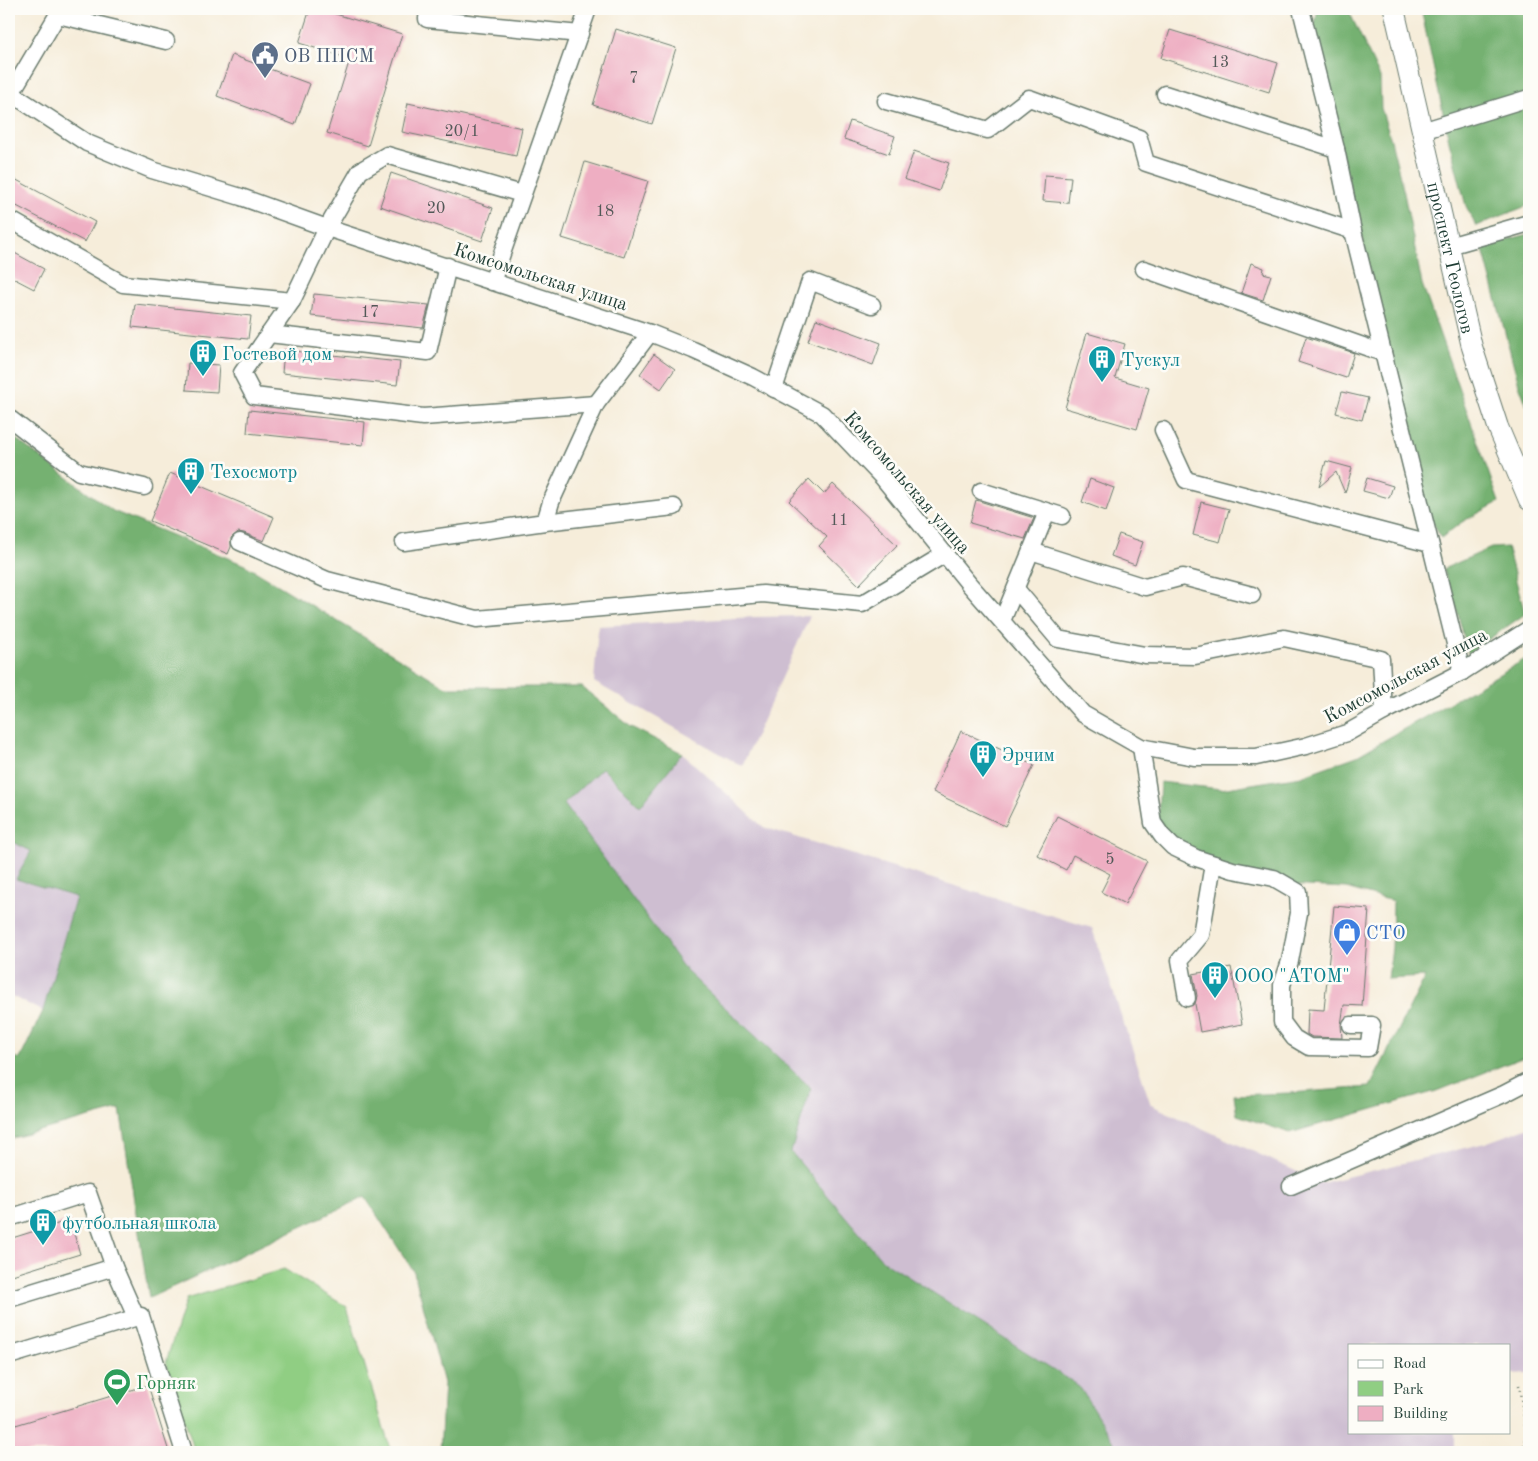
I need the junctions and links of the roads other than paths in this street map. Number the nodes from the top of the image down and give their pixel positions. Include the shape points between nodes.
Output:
1 (428, 9) edge
2 (588, 9) edge
3 (1301, 9) edge
4 (1394, 9) edge
5 (59, 12) edge
6 (580, 34) junction
7 (166, 41) dead end
8 (10, 94) edge
9 (1165, 94) dead end
10 (1529, 98) edge
11 (886, 101) dead end
12 (1422, 131) junction
13 (1336, 150) junction
14 (522, 194) junction
15 (9, 219) edge
16 (1529, 223) edge
17 (327, 228) junction
18 (1353, 231) junction
19 (1449, 246) junction
20 (448, 266) junction
21 (1144, 269) dead end
22 (492, 282) junction
23 (292, 301) junction
24 (872, 305) dead end
25 (650, 333) junction
26 (269, 334) junction
27 (1383, 353) junction
28 (774, 389) junction
29 (596, 404) junction
30 (9, 418) edge
31 (1163, 430) dead end
32 (144, 487) dead end
33 (981, 491) dead end
34 (1529, 500) edge
35 (674, 507) dead end
36 (545, 522) junction
37 (240, 542) dead end
38 (404, 542) dead end
39 (1430, 544) junction
40 (1031, 551) junction
41 (945, 554) junction
42 (1016, 589) junction
43 (1252, 594) dead end
44 (1002, 621) junction
45 (1529, 629) edge
46 (1462, 672) junction
47 (1384, 712) junction
48 (1141, 747) junction
49 (1213, 864) junction
50 (1187, 998) dead end
51 (1351, 1025) dead end
52 (1529, 1081) edge
53 (1291, 1186) dead end
54 (9, 1218) edge
55 (114, 1267) junction
56 (9, 1299) edge
57 (136, 1317) junction
58 (9, 1356) edge
59 (184, 1452) edge

1 - 6 street via 427,20
2 - 6 street
3 - 13 street
4 - 12 main road, проспект Геологов
5 - 7 street
5 - 8 street
6 - 14 street
8 - 17 street, Комсомольская улица via 87,142 144,167
9 - 13 street
10 - 12 street
11 - 18 street via 988,130 1029,98 1139,138 1146,162
12 - 19 main road, проспект Геологов
13 - 18 street
14 - 17 street via 387,155 360,171
14 - 22 street
15 - 23 street via 123,284
16 - 19 street
17 - 20 street, Комсомольская улица
17 - 23 street
18 - 27 street
19 - 34 main road, проспект Геологов via 1472,346 1498,427
20 - 22 street, Комсомольская улица
20 - 26 street via 428,352
21 - 27 street
22 - 25 street, Комсомольская улица
23 - 26 street
24 - 28 street via 810,281
25 - 28 street, Комсомольская улица
25 - 29 street
26 - 29 street via 242,373 254,396 423,417
27 - 39 street
28 - 41 street, Комсомольская улица via 822,414 883,478
29 - 36 street
30 - 32 street via 79,472
31 - 39 street via 1186,480
33 - 40 street via 1055,514
35 - 36 street
36 - 38 street
37 - 41 street via 327,580 477,619 763,594 862,604
39 - 46 street
40 - 42 street
40 - 43 street via 1145,587 1183,577
41 - 44 street, Комсомольская улица
42 - 44 street
42 - 47 street via 1058,639 1145,655 1196,656 1284,638 1381,659
44 - 48 street, Комсомольская улица via 1083,714
45 - 46 street, Комсомольская улица
46 - 47 street, Комсомольская улица
47 - 48 street, Комсомольская улица via 1347,733 1256,757 1194,757
48 - 49 street via 1153,823 1173,847
49 - 50 street via 1200,935 1180,960
49 - 51 street via 1274,878 1298,892 1300,913 1282,986 1282,1022 1294,1038 1309,1047 1368,1048 1372,1026
52 - 53 street
54 - 55 street via 88,1193
55 - 56 street
55 - 57 street
57 - 58 street
57 - 59 street via 141,1316

